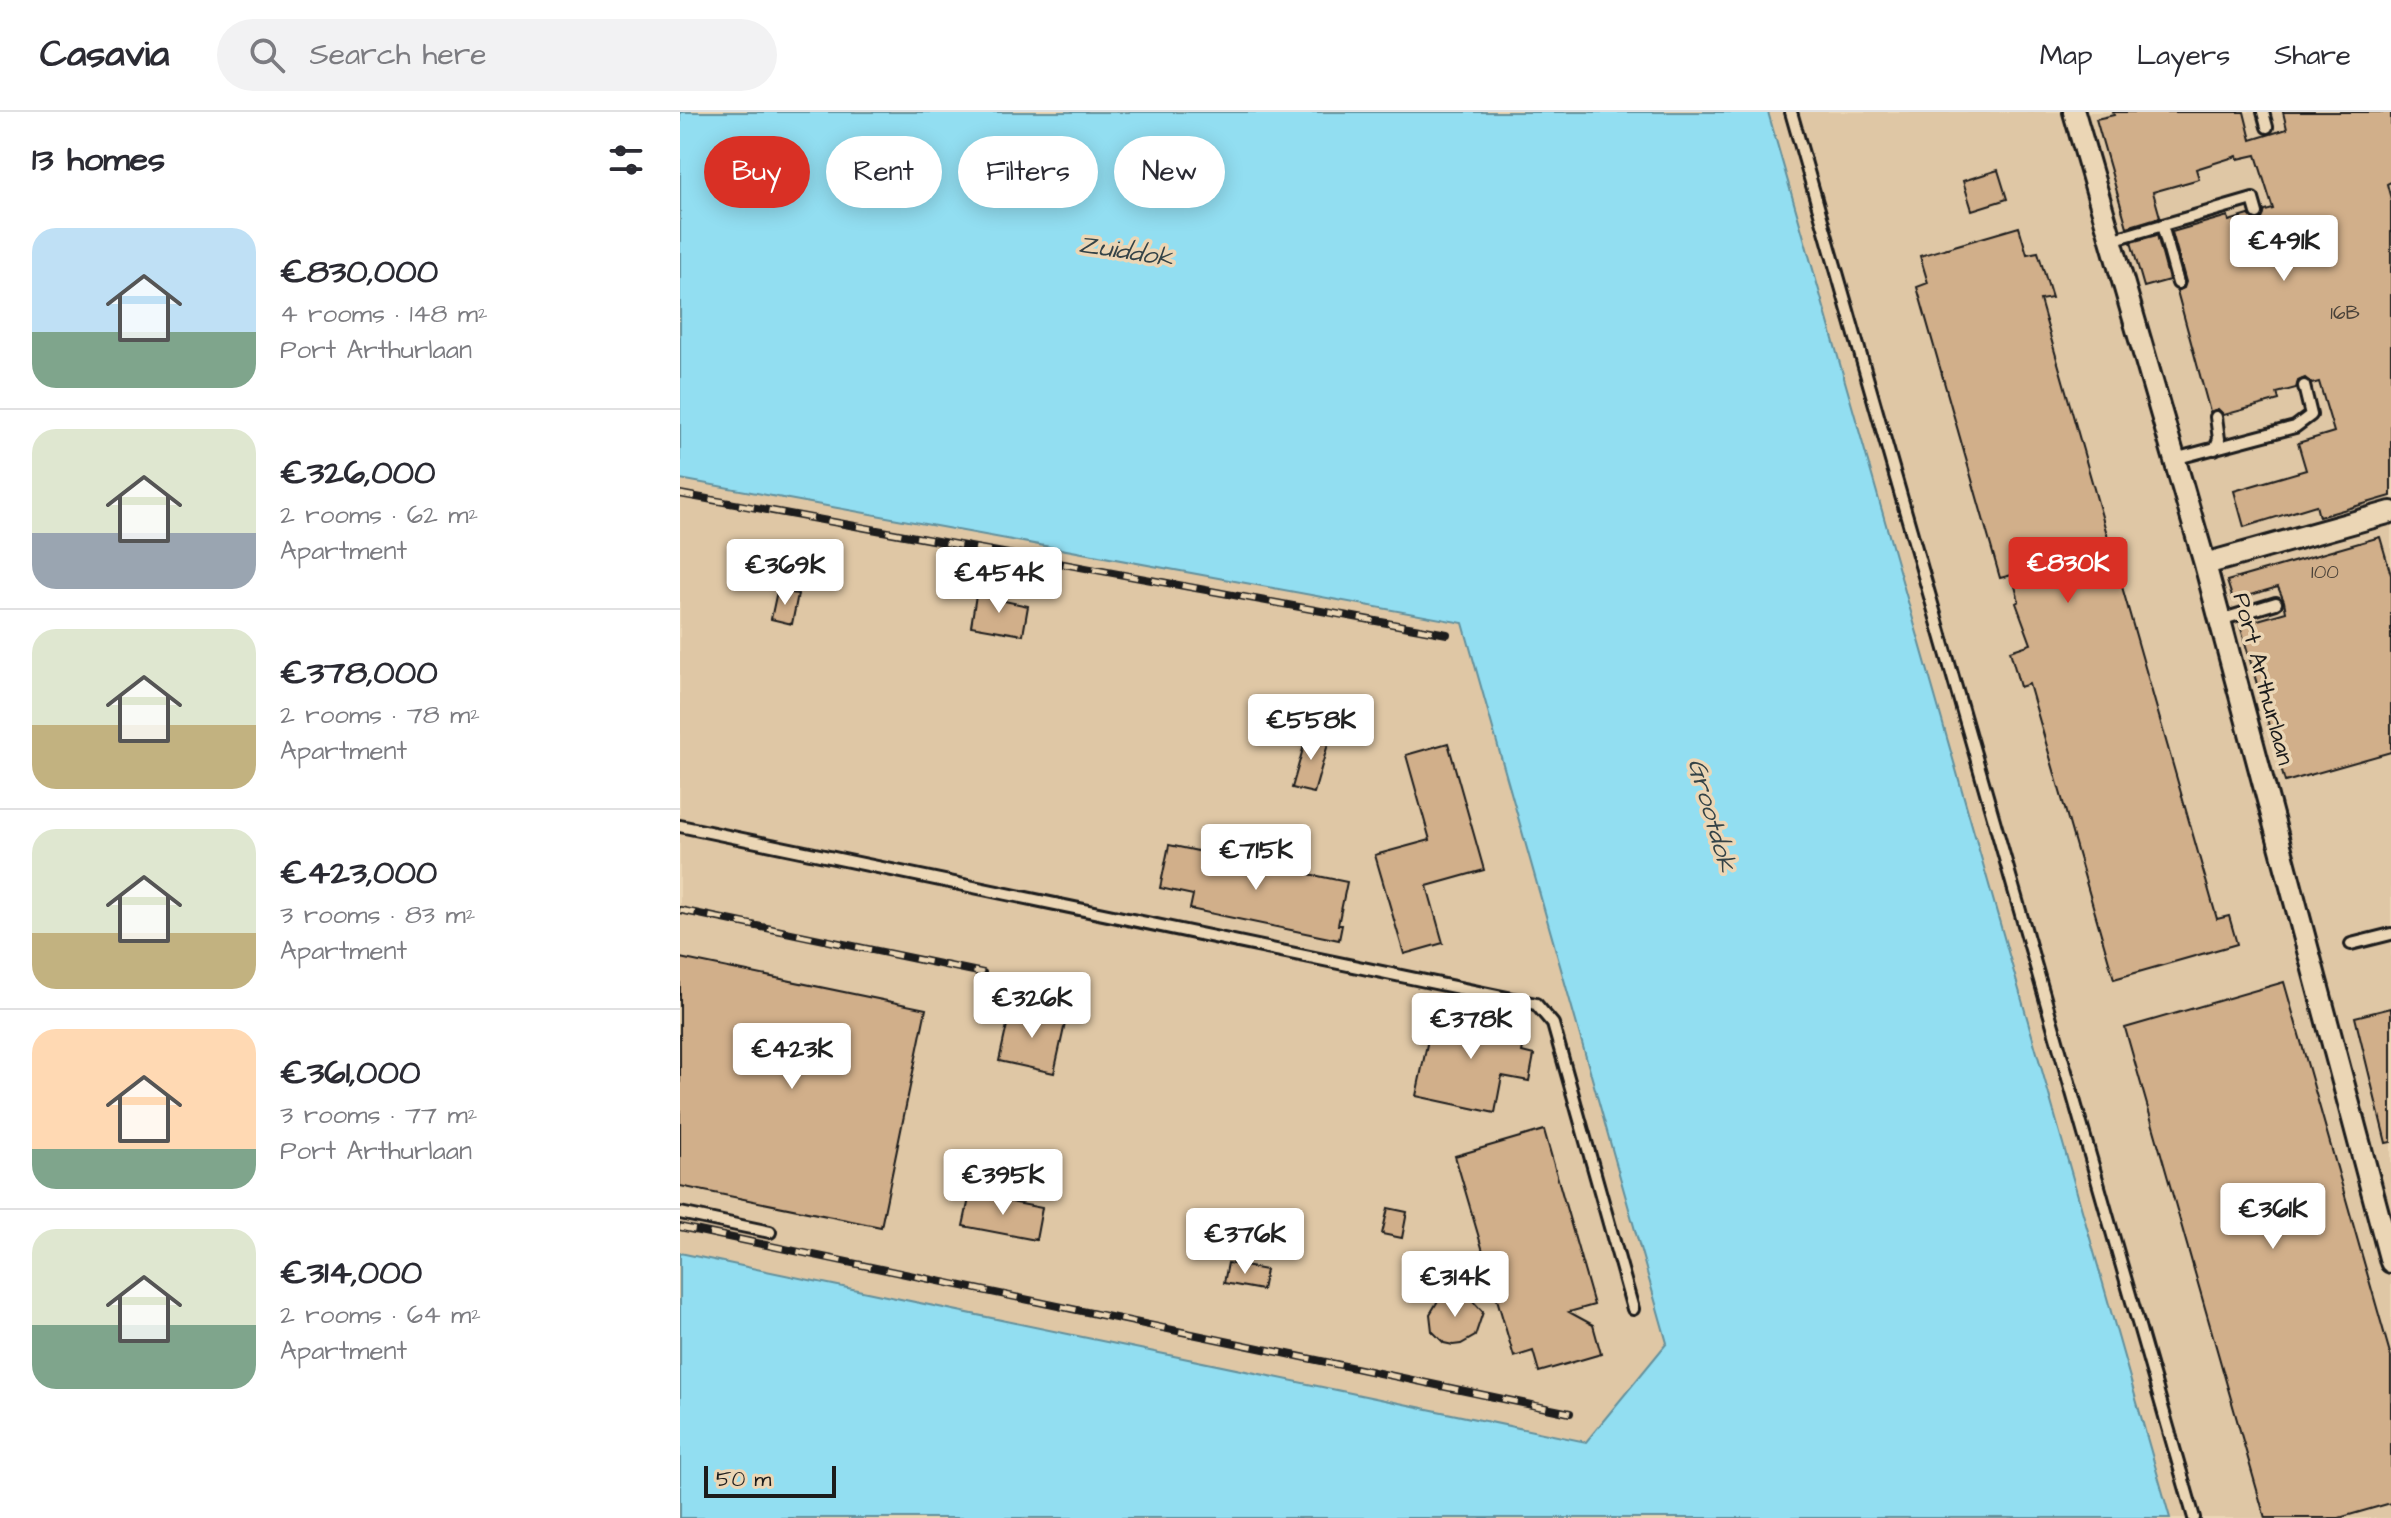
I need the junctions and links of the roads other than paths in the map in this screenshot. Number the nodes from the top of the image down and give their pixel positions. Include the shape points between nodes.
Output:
1 (1791, 112) edge
2 (2074, 112) edge
3 (2263, 112) edge
4 (2267, 127) dead end
5 (2257, 213) dead end
6 (2162, 225) junction
7 (2111, 240) junction
8 (2178, 283) dead end
9 (2304, 386) dead end
10 (2216, 417) dead end
11 (2215, 449) junction
12 (2174, 459) junction
13 (2391, 512) edge
14 (2205, 564) junction
15 (2276, 603) dead end
16 (2220, 620) junction
17 (680, 826) edge
18 (2391, 934) edge
19 (2351, 944) dead end
20 (680, 1213) edge
21 (770, 1232) dead end
22 (2391, 1262) edge
23 (1633, 1309) dead end
24 (2194, 1518) edge

1 - 24 lane
2 - 7 street, Port Arthurlaan
3 - 4 lane
5 - 6 lane via 2253,199
6 - 7 lane
6 - 8 lane
7 - 12 street, Port Arthurlaan
9 - 11 lane via 2311,415 2295,427
10 - 11 lane
11 - 12 lane
12 - 14 street, Port Arthurlaan
13 - 14 street
14 - 16 street, Port Arthurlaan
15 - 16 lane
16 - 22 street, Port Arthurlaan
17 - 23 lane via 1536,1004 1553,1024
18 - 19 lane
20 - 21 lane

